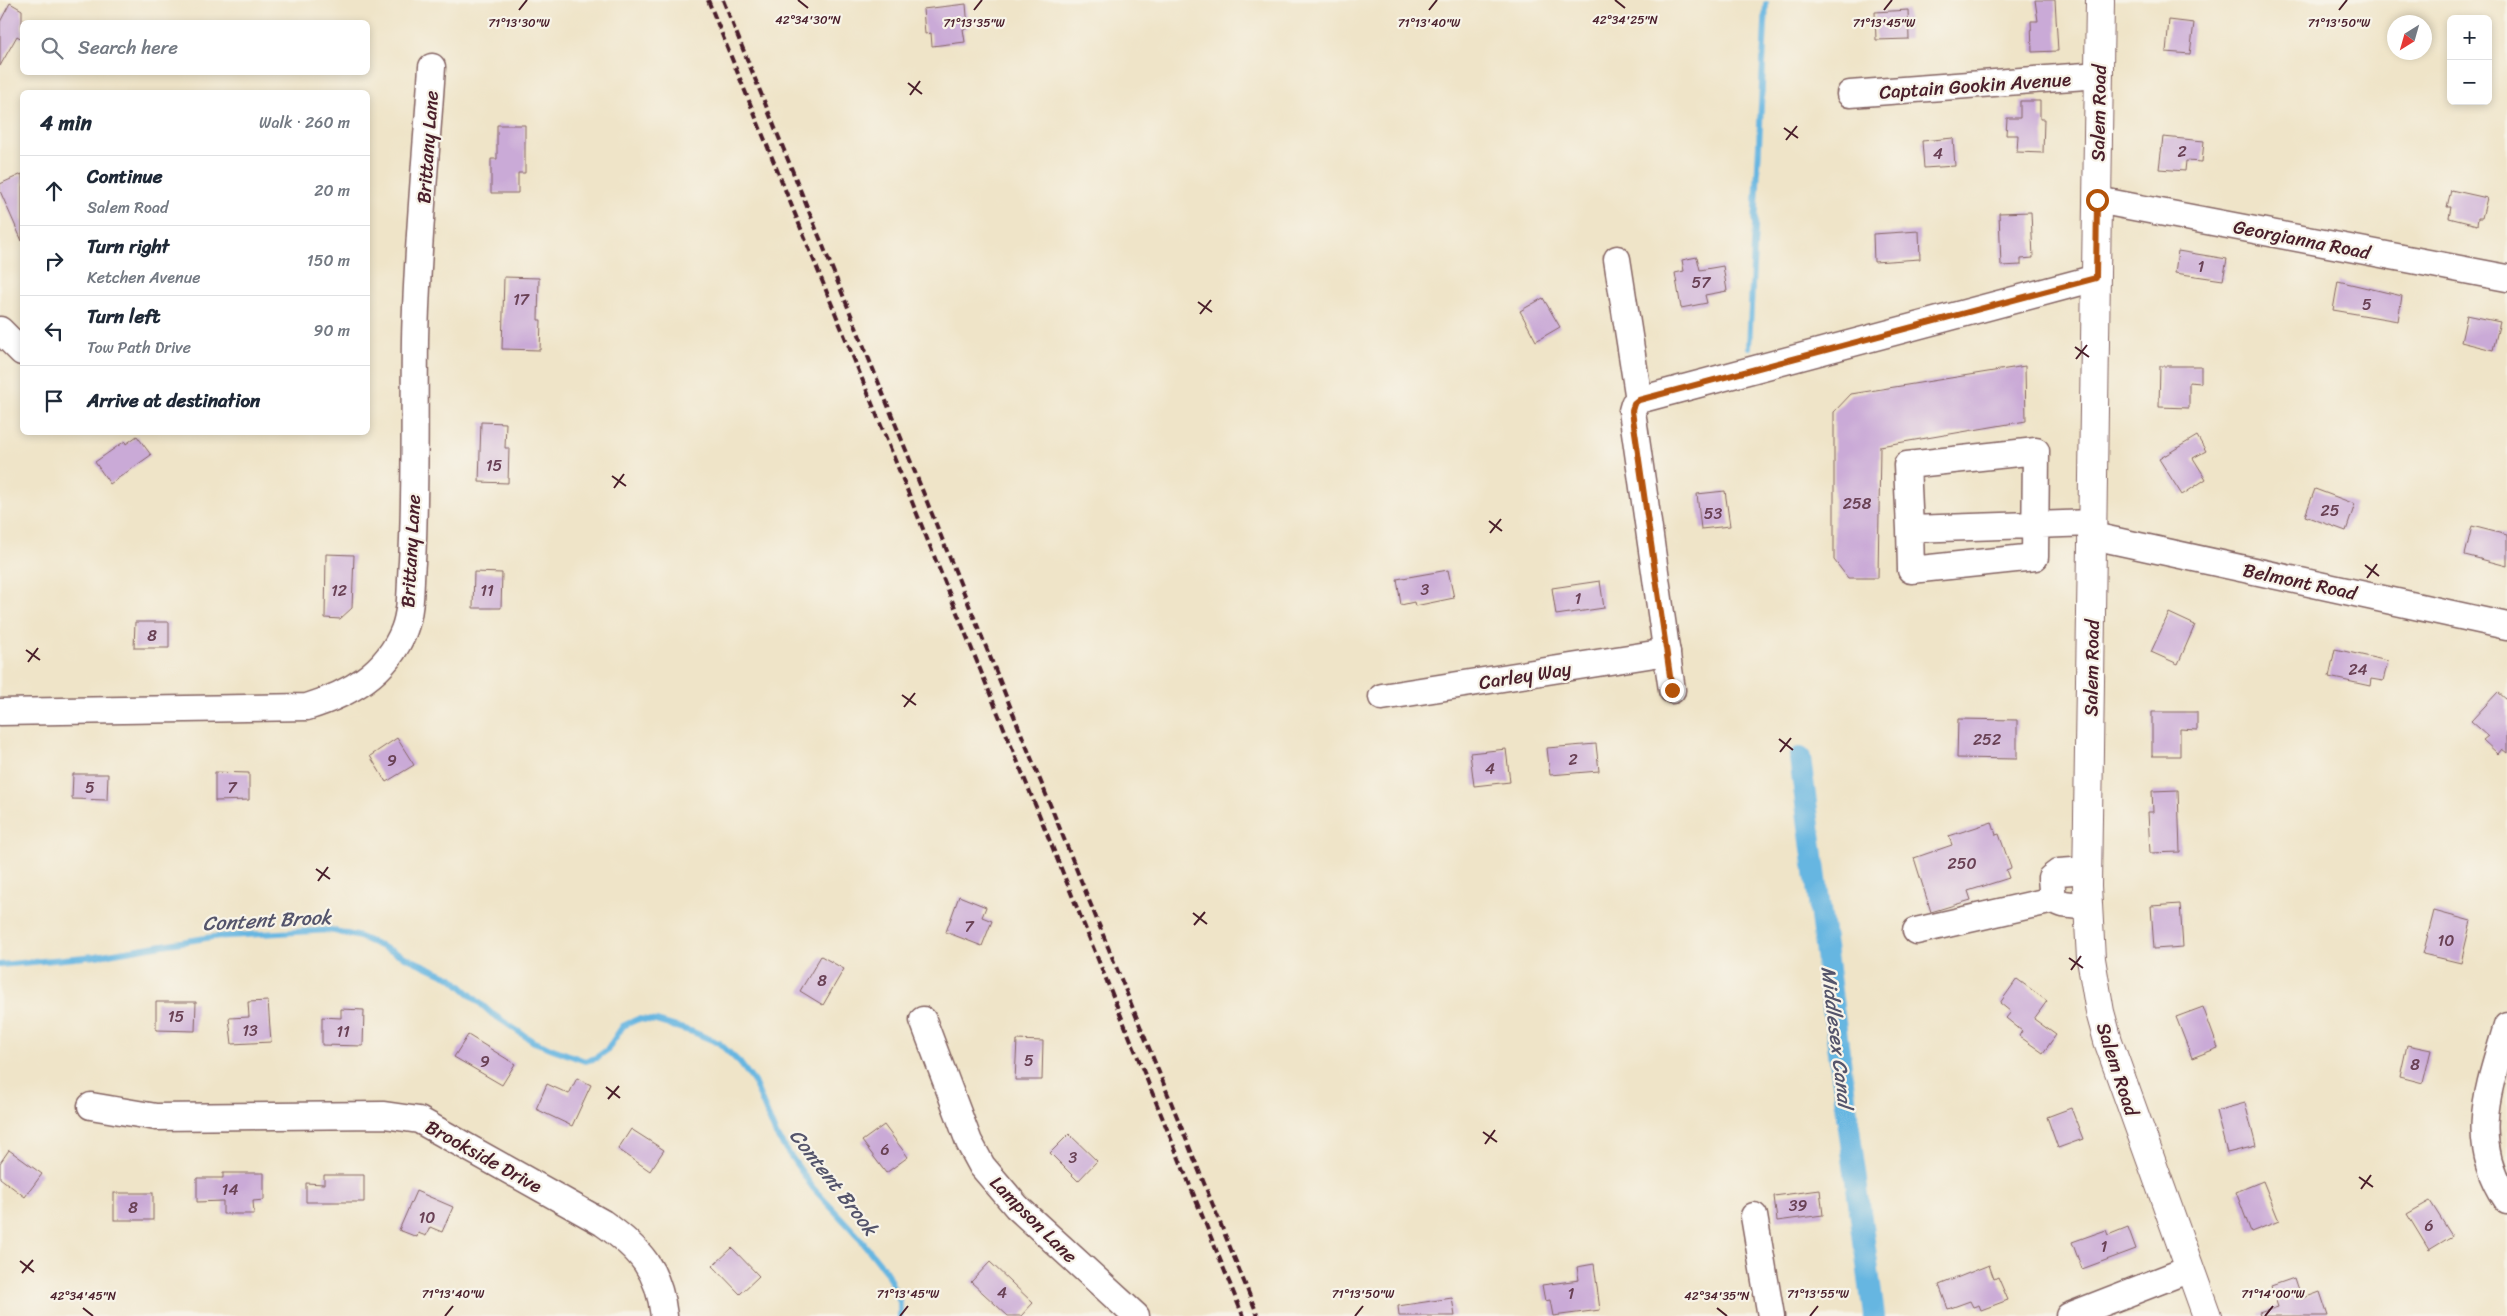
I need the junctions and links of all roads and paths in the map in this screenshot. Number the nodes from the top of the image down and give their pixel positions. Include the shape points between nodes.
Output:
1 (2100, 0) edge
2 (432, 67) dead end
3 (2099, 75) junction
4 (1850, 94) dead end
5 (2097, 200) junction
6 (1617, 259) dead end
7 (2096, 278) junction
8 (2507, 278) edge
9 (0, 330) edge
10 (20, 350) edge
11 (1639, 400) junction
12 (2035, 525) junction
13 (1910, 529) junction
14 (2093, 530) junction
15 (2507, 626) edge
16 (1667, 652) junction
17 (1672, 690) dead end
18 (1382, 697) dead end
19 (0, 712) edge
20 (2088, 870) junction
21 (2053, 900) junction
22 (2088, 907) junction
23 (1916, 931) dead end
24 (923, 1020) dead end
25 (2507, 1026) edge
26 (91, 1106) dead end
27 (2507, 1200) edge
28 (1754, 1216) dead end
29 (2190, 1269) junction
30 (664, 1316) edge
31 (1136, 1316) edge
32 (1771, 1316) edge
33 (2069, 1316) edge
34 (2207, 1316) edge

1 - 3 main road, Salem Road
2 - 19 street, Brittany Lane via 415,336 413,542 408,613 397,644 375,673 360,684 344,694 308,707
3 - 4 street, Captain Gookin Avenue
3 - 5 main road, Salem Road
5 - 7 main road, Salem Road
5 - 8 street, Georgianna Road
6 - 11 street
7 - 11 street
7 - 14 main road, Salem Road
9 - 10 street
11 - 16 street via 1632,411
12 - 13 street, Belmont Road
12 - 13 street via 2035,557 1911,570
12 - 13 street via 2036,451 1907,465
12 - 14 street, Belmont Road
14 - 15 street, Belmont Road
14 - 20 main road, Salem Road
16 - 17 street
16 - 18 street, Carley Way
20 - 21 street via 2059,872 2051,878
20 - 22 main road, Salem Road
21 - 22 street
21 - 23 street
22 - 29 main road, Salem Road via 2095,985 2108,1041
24 - 31 street, Lampson Lane via 982,1166 1018,1207
25 - 27 street via 2489,1090 2483,1131 2491,1168
26 - 30 street, Brookside Drive via 156,1116 384,1115 418,1120 620,1235 650,1265 658,1282
28 - 32 street
29 - 33 street
29 - 34 main road, Salem Road

